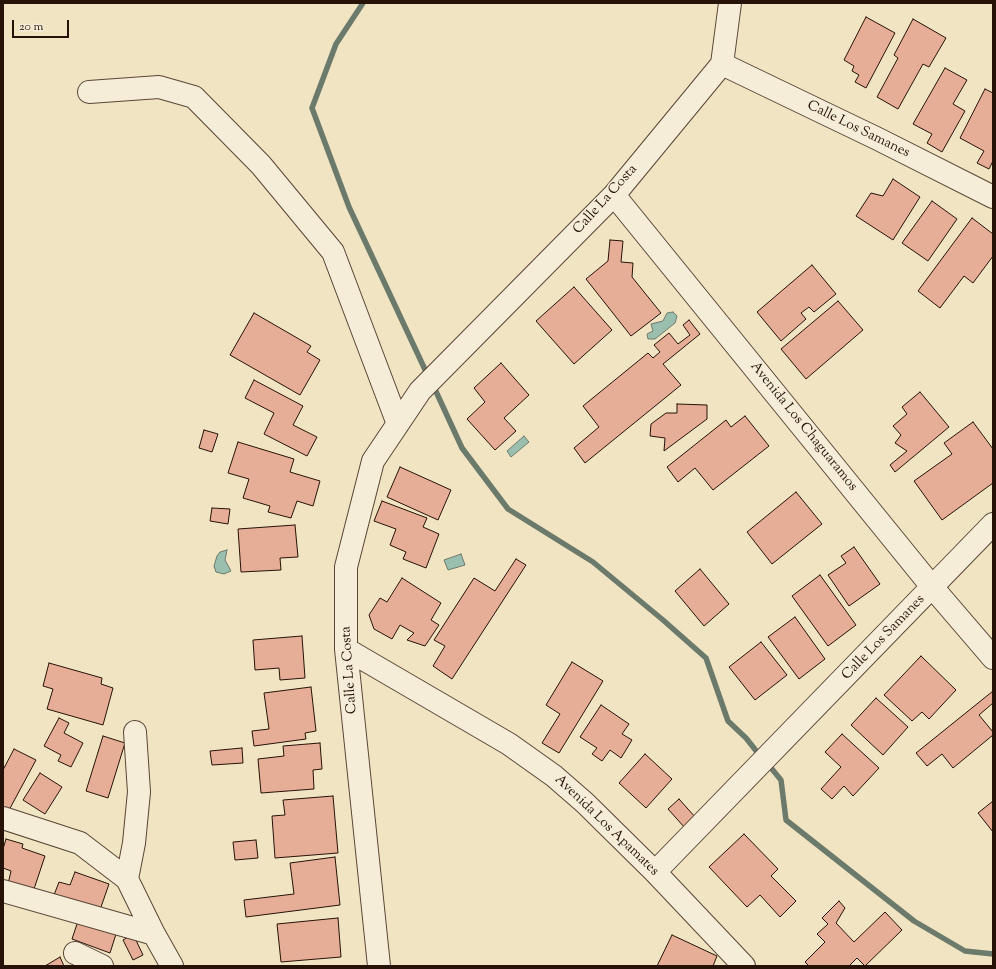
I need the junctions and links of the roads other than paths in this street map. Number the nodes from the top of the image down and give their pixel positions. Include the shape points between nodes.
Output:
1 (730, 3) edge
2 (722, 64) junction
3 (89, 92) dead end
4 (614, 195) junction
5 (993, 197) edge
6 (398, 424) junction
7 (993, 524) edge
8 (933, 588) junction
9 (346, 649) junction
10 (993, 658) edge
11 (135, 732) dead end
12 (3, 818) edge
13 (655, 872) junction
14 (127, 880) junction
15 (3, 891) edge
16 (154, 934) junction
17 (75, 953) dead end
18 (102, 966) edge
19 (172, 966) edge
20 (379, 966) edge
21 (744, 966) edge

1 - 2 street
2 - 4 street, Calle La Costa
2 - 5 street, Calle Los Samanes
3 - 6 street via 160,87 194,97 261,165 333,252
4 - 6 street, Calle La Costa via 420,391
4 - 8 street, Avenida Los Chaguaramos
6 - 9 street, Calle La Costa via 373,461 346,567
7 - 8 street, Calle Los Samanes
8 - 10 street, Avenida Los Chaguaramos
8 - 13 street, Calle Los Samanes
9 - 13 street, Avenida Los Apamates via 534,761 585,803
9 - 20 street, Calle La Costa
11 - 14 street via 138,792 134,843
12 - 14 street via 80,843
13 - 21 street, Avenida Los Apamates
14 - 16 street
15 - 16 street
16 - 19 street
17 - 18 street

